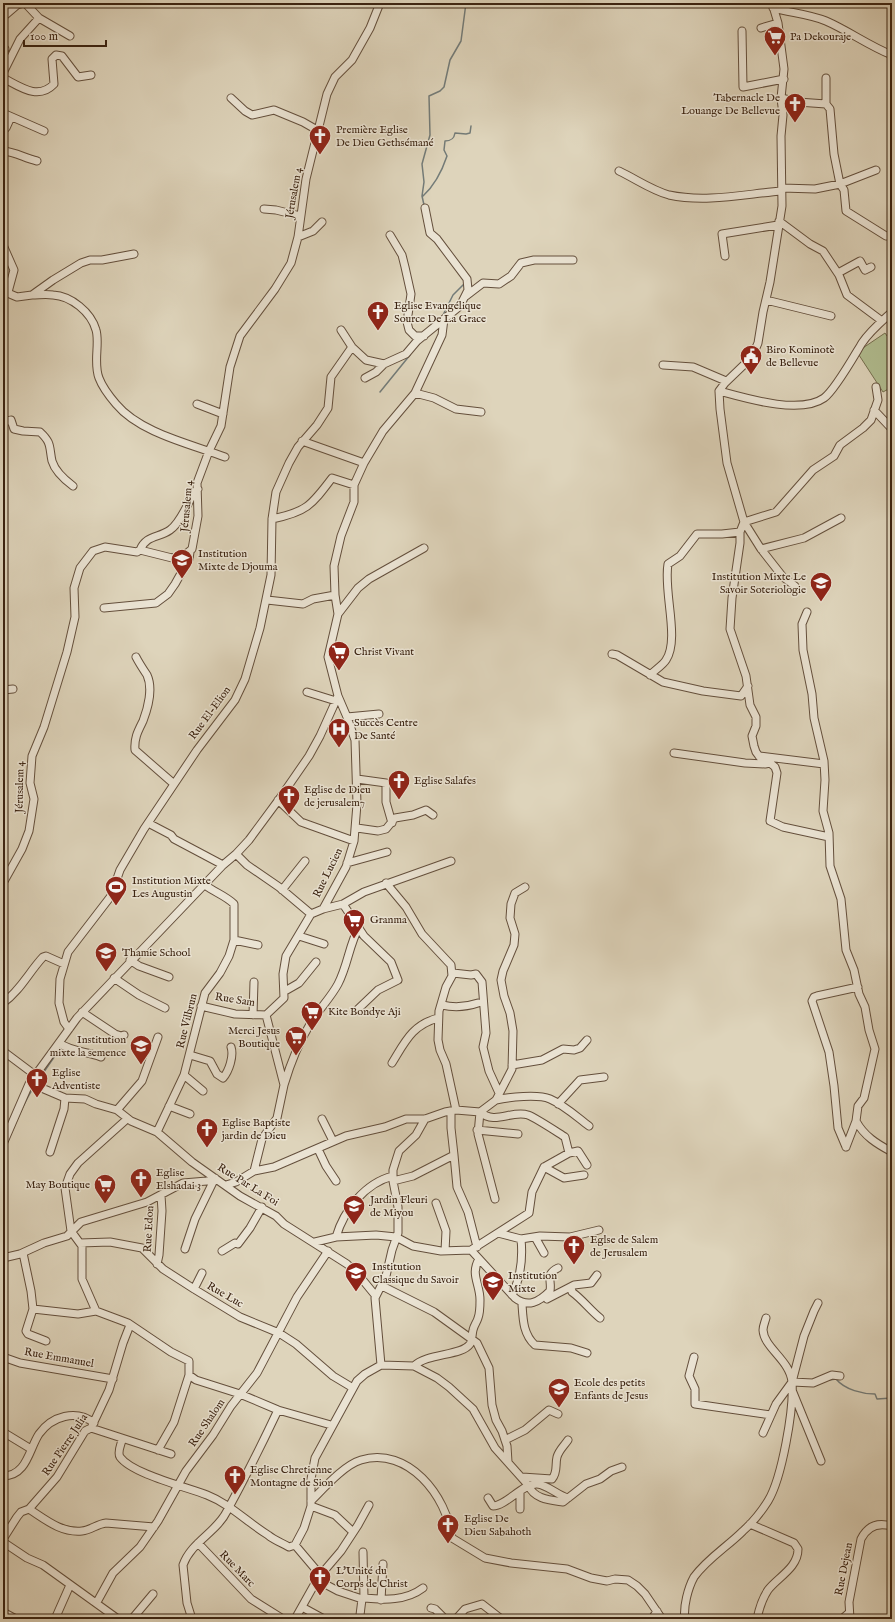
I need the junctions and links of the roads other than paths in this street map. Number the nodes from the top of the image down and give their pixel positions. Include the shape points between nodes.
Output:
1 (24, 3) edge
2 (380, 3) edge
3 (775, 5) edge
4 (3, 17) edge
5 (39, 18) junction
6 (778, 23) junction
7 (761, 28) dead end
8 (742, 31) dead end
9 (70, 36) dead end
10 (892, 55) edge
11 (5, 62) edge
12 (3, 74) edge
13 (91, 75) dead end
14 (3, 78) edge
15 (826, 78) dead end
16 (784, 79) junction
17 (230, 98) dead end
18 (781, 98) junction
19 (826, 104) junction
20 (3, 113) edge
21 (11, 117) junction
22 (3, 128) edge
23 (317, 130) junction
24 (44, 131) dead end
25 (3, 151) edge
26 (37, 161) dead end
27 (876, 170) dead end
28 (619, 171) dead end
29 (840, 184) junction
30 (782, 189) junction
31 (425, 208) dead end
32 (264, 209) dead end
33 (300, 216) junction
34 (322, 222) dead end
35 (778, 223) junction
36 (390, 235) dead end
37 (886, 236) dead end
38 (298, 237) junction
39 (3, 245) edge
40 (134, 254) dead end
41 (725, 256) dead end
42 (573, 260) dead end
43 (872, 267) dead end
44 (838, 273) junction
45 (5, 291) edge
46 (32, 295) junction
47 (466, 296) junction
48 (766, 300) junction
49 (892, 312) edge
50 (831, 316) dead end
51 (444, 319) junction
52 (882, 321) junction
53 (341, 330) dead end
54 (424, 336) junction
55 (352, 347) junction
56 (384, 364) junction
57 (663, 365) dead end
58 (365, 378) dead end
59 (726, 381) junction
60 (876, 387) dead end
61 (719, 391) junction
62 (415, 393) junction
63 (197, 404) dead end
64 (874, 410) junction
65 (481, 412) dead end
66 (222, 414) junction
67 (3, 422) edge
68 (892, 429) edge
69 (302, 441) junction
70 (209, 451) junction
71 (225, 457) dead end
72 (364, 463) junction
73 (354, 485) junction
74 (73, 486) dead end
75 (198, 489) junction
76 (841, 518) dead end
77 (272, 519) junction
78 (744, 522) junction
79 (740, 532) junction
80 (424, 548) dead end
81 (761, 549) junction
82 (140, 550) junction
83 (190, 552) junction
84 (795, 586) dead end
85 (335, 595) junction
86 (267, 600) junction
87 (104, 608) dead end
88 (807, 612) dead end
89 (338, 614) junction
90 (612, 654) dead end
91 (136, 657) dead end
92 (650, 675) junction
93 (748, 686) junction
94 (13, 689) dead end
95 (3, 690) edge
96 (307, 692) dead end
97 (337, 698) junction
98 (379, 714) dead end
99 (348, 717) junction
100 (674, 753) dead end
101 (759, 756) junction
102 (765, 764) junction
103 (824, 764) junction
104 (357, 779) junction
105 (174, 784) junction
106 (278, 800) junction
107 (433, 815) dead end
108 (148, 823) junction
109 (392, 823) junction
110 (357, 828) junction
111 (830, 837) junction
112 (354, 841) junction
113 (388, 852) dead end
114 (236, 854) junction
115 (305, 861) dead end
116 (451, 861) dead end
117 (347, 863) junction
118 (222, 865) junction
119 (3, 883) edge
120 (386, 883) junction
121 (205, 885) junction
122 (525, 887) dead end
123 (282, 890) junction
124 (343, 904) junction
125 (323, 909) junction
126 (311, 914) junction
127 (359, 927) junction
128 (299, 936) junction
129 (234, 940) junction
130 (324, 944) dead end
131 (258, 946) dead end
132 (130, 960) junction
133 (316, 962) dead end
134 (64, 964) junction
135 (453, 973) junction
136 (169, 976) dead end
137 (114, 978) junction
138 (254, 982) dead end
139 (858, 987) junction
140 (285, 991) junction
141 (3, 1003) edge
142 (478, 1003) dead end
143 (442, 1005) junction
144 (201, 1006) junction
145 (165, 1008) dead end
146 (356, 1011) dead end
147 (82, 1012) junction
148 (253, 1015) junction
149 (266, 1016) junction
150 (438, 1018) junction
151 (69, 1029) junction
152 (124, 1035) dead end
153 (158, 1037) dead end
154 (587, 1040) dead end
155 (59, 1043) junction
156 (231, 1047) dead end
157 (3, 1052) edge
158 (190, 1054) junction
159 (100, 1057) dead end
160 (392, 1063) dead end
161 (512, 1065) junction
162 (184, 1075) junction
163 (34, 1077) junction
164 (604, 1077) dead end
165 (284, 1085) junction
166 (203, 1091) dead end
167 (498, 1097) junction
168 (64, 1098) junction
169 (558, 1104) junction
170 (170, 1106) junction
171 (117, 1110) junction
172 (454, 1110) junction
173 (480, 1112) junction
174 (190, 1114) dead end
175 (322, 1118) dead end
176 (127, 1119) junction
177 (425, 1119) junction
178 (856, 1121) junction
179 (589, 1126) dead end
180 (477, 1130) junction
181 (157, 1132) junction
182 (518, 1134) dead end
183 (333, 1141) junction
184 (3, 1144) edge
185 (318, 1150) junction
186 (50, 1152) dead end
187 (892, 1152) edge
188 (569, 1153) junction
189 (454, 1155) junction
190 (587, 1165) dead end
191 (544, 1167) junction
192 (254, 1171) junction
193 (584, 1175) dead end
194 (215, 1178) junction
195 (393, 1179) junction
196 (336, 1181) dead end
197 (226, 1185) junction
198 (161, 1195) junction
199 (495, 1199) dead end
200 (436, 1203) dead end
201 (262, 1207) junction
202 (599, 1230) dead end
203 (71, 1231) junction
204 (498, 1233) junction
205 (336, 1237) junction
206 (396, 1237) junction
207 (535, 1237) junction
208 (521, 1239) junction
209 (315, 1242) junction
210 (80, 1243) junction
211 (185, 1249) dead end
212 (474, 1249) junction
213 (328, 1250) junction
214 (222, 1251) dead end
215 (445, 1252) junction
216 (23, 1253) junction
217 (544, 1253) dead end
218 (3, 1258) edge
219 (479, 1259) junction
220 (157, 1264) junction
221 (558, 1268) dead end
222 (202, 1273) dead end
223 (597, 1275) dead end
224 (382, 1286) junction
225 (571, 1287) junction
226 (194, 1289) junction
227 (375, 1295) junction
228 (512, 1296) junction
229 (535, 1301) junction
230 (818, 1303) dead end
231 (522, 1304) junction
232 (33, 1309) junction
233 (96, 1311) junction
234 (600, 1318) dead end
235 (766, 1318) dead end
236 (130, 1325) junction
237 (279, 1333) junction
238 (472, 1338) junction
239 (46, 1341) dead end
240 (587, 1353) dead end
241 (3, 1357) edge
242 (694, 1357) dead end
243 (381, 1365) junction
244 (414, 1366) junction
245 (189, 1375) junction
246 (840, 1376) dead end
247 (113, 1379) junction
248 (792, 1385) junction
249 (352, 1388) junction
250 (240, 1394) junction
251 (278, 1410) junction
252 (558, 1414) dead end
253 (771, 1415) junction
254 (331, 1425) junction
255 (92, 1426) junction
256 (3, 1432) edge
257 (763, 1433) dead end
258 (122, 1440) junction
259 (505, 1440) junction
260 (568, 1440) dead end
261 (31, 1449) junction
262 (158, 1450) junction
263 (171, 1454) dead end
264 (821, 1461) dead end
265 (508, 1462) junction
266 (622, 1467) dead end
267 (3, 1476) edge
268 (522, 1478) junction
269 (529, 1486) junction
270 (178, 1487) junction
271 (520, 1492) junction
272 (488, 1498) dead end
273 (568, 1498) junction
274 (311, 1503) junction
275 (369, 1505) dead end
276 (229, 1506) junction
277 (29, 1509) junction
278 (520, 1509) dead end
279 (750, 1524) junction
280 (154, 1527) junction
281 (892, 1530) edge
282 (353, 1532) junction
283 (3, 1541) edge
284 (198, 1543) junction
285 (295, 1544) junction
286 (364, 1552) dead end
287 (383, 1564) dead end
288 (318, 1578) junction
289 (70, 1585) junction
290 (424, 1588) dead end
291 (154, 1594) dead end
292 (363, 1599) junction
293 (381, 1600) junction
294 (97, 1602) junction
295 (302, 1607) junction
296 (431, 1608) dead end
297 (657, 1611) junction
298 (3, 1612) edge
299 (892, 1615) edge
300 (850, 1616) edge
301 (56, 1618) edge
302 (499, 1618) edge
303 (16, 1619) edge
304 (118, 1619) edge
305 (132, 1619) edge
306 (192, 1619) edge
307 (283, 1619) edge
308 (295, 1619) edge
309 (324, 1619) edge
310 (361, 1619) edge
311 (445, 1619) edge
312 (456, 1619) edge
313 (652, 1619) edge
314 (662, 1619) edge
315 (685, 1619) edge
316 (757, 1619) edge
317 (842, 1619) edge
318 (891, 1619) edge

1 - 4 street via 17,5
1 - 5 street
2 - 23 street, Jérusalem 4 via 370,28 352,60 335,77 327,94
3 - 6 street
3 - 10 street via 789,13 806,14 827,22
5 - 9 street
5 - 11 street via 20,38
6 - 7 street
6 - 16 street
8 - 16 street via 743,87
11 - 12 street
13 - 14 street via 78,77 62,56 56,55 52,59 54,84 51,88 36,93 26,91
15 - 19 street
16 - 18 street
17 - 23 street via 252,115 274,110
18 - 19 street
18 - 30 street
19 - 29 street via 830,110
20 - 21 street
21 - 22 street via 6,128
21 - 24 street
23 - 33 street, Jérusalem 4
25 - 26 street via 16,152 22,157
27 - 29 street
28 - 30 street via 650,188 669,195 692,198 718,198
29 - 30 street via 815,189
29 - 37 street via 844,190 846,211
30 - 35 street
31 - 47 street via 430,233 467,280
32 - 33 street
33 - 38 street, Jérusalem 4
34 - 38 street via 313,231
35 - 41 street via 722,234
35 - 44 street via 823,250
35 - 48 street
36 - 54 street via 402,255 411,294 407,322 409,330 414,336
38 - 66 street, Jérusalem 4 via 291,263 240,336 230,367
39 - 45 street via 14,270
40 - 46 street via 108,259 90,259
42 - 47 street via 534,260 521,263 511,276 499,284 483,283
43 - 44 street via 864,270 860,261
44 - 52 street via 847,295
45 - 46 street via 17,297
46 - 70 street via 54,295 72,301 86,312 96,330 95,354 99,378 116,404 131,417 180,442
47 - 51 street via 460,306
48 - 50 street
48 - 59 street via 758,343 752,357
49 - 52 street
51 - 54 street
51 - 62 street via 442,335
52 - 61 street via 863,342 825,397 815,402 779,404
53 - 55 street
54 - 56 street via 406,354
55 - 56 street via 366,360
55 - 69 street, Rue El-Elion via 331,377 328,408
56 - 58 street
57 - 59 street via 693,368
59 - 61 street
60 - 64 street via 878,400
61 - 78 street via 727,463
62 - 65 street via 427,395 456,409
62 - 72 street via 383,431
63 - 66 street
64 - 68 street
64 - 78 street via 871,420 840,445 834,456 813,470 776,512
66 - 70 street, Jérusalem 4 via 221,426
67 - 74 street via 11,420 14,429 40,432 50,443 53,462 60,474
69 - 72 street
69 - 77 street, Rue El-Elion via 276,492
70 - 71 street
70 - 75 street, Jérusalem 4 via 197,483
72 - 73 street
73 - 77 street via 332,478 308,507 300,512
73 - 85 street via 354,502 336,551
75 - 82 street via 175,526 148,539
75 - 83 street, Jérusalem 4 via 196,535
76 - 81 street via 804,538
77 - 86 street, Rue El-Elion via 271,575
78 - 79 street
78 - 81 street
79 - 92 street via 697,534 680,556 668,564 666,582 672,642 666,661
79 - 93 street via 730,629
80 - 89 street via 369,578
81 - 84 street via 783,577
82 - 83 street, Jérusalem 4 via 172,558
82 - 119 street, Jérusalem 4 via 137,552 105,548 93,551 80,568 74,588 75,617 67,652 44,727 32,756 30,783 34,799 29,831
83 - 87 street via 189,559 175,584 168,594 156,603
85 - 86 street via 313,599 303,604
85 - 89 street
86 - 105 street, Rue El-Elion via 245,680 235,700 196,750
88 - 103 street via 802,624 803,650
89 - 97 street, Rue Lucien via 328,657
90 - 92 street
91 - 105 street via 147,677 149,687 145,717 134,739 135,750
92 - 93 street via 664,682 716,694 741,696
93 - 101 street via 750,705 756,717 752,736
94 - 95 street
96 - 97 street
97 - 99 street, Rue Lucien
97 - 106 street via 309,756
98 - 99 street
99 - 104 street, Rue Lucien via 355,740
100 - 102 street
101 - 102 street
101 - 103 street
102 - 111 street via 770,763 777,773 770,821 783,827
103 - 111 street via 823,811
104 - 109 street via 386,783 386,802
104 - 110 street, Rue Lucien
105 - 108 street, Rue El-Elion
106 - 112 street via 301,822
106 - 114 street
107 - 109 street via 426,810 395,818
108 - 118 street
108 - 134 street, Rue El-Elion via 120,870 111,896 68,952
109 - 110 street via 386,829 378,831
110 - 112 street, Rue Lucien
111 - 139 street via 830,866 841,899 846,950
112 - 117 street, Rue Lucien
113 - 117 street
114 - 118 street
114 - 123 street
115 - 123 street
116 - 120 street
117 - 125 street, Rue Lucien
118 - 121 street
120 - 124 street
120 - 135 street via 406,907 422,934 449,961
121 - 129 street, Rue Vilbrun via 234,904
121 - 132 street
122 - 161 street via 512,898 510,918 515,934 514,945 501,980 510,1013
123 - 126 street
124 - 125 street
124 - 127 street
125 - 126 street, Rue Lucien
126 - 128 street
127 - 146 street via 364,936 391,962 398,980 378,990
127 - 165 street via 352,939 339,981 309,1026
128 - 130 street
128 - 140 street via 286,956 283,974
129 - 131 street
129 - 144 street, Rue Vilbrun via 229,956 205,993
132 - 136 street via 139,966
132 - 137 street
133 - 140 street via 299,983
134 - 141 street via 43,957 21,986
134 - 151 street, Rue El-Elion via 60,979 59,1003 64,1022
135 - 143 street via 446,987
135 - 167 street via 476,974 482,982 486,1033 483,1047 488,1071
137 - 145 street
137 - 147 street
138 - 148 street
139 - 178 street via 875,1049
139 - 178 street via 814,997 812,1001 829,1052 837,1122 846,1147
140 - 149 street via 284,998
142 - 143 street via 451,1007
143 - 150 street
144 - 148 street, Rue Sam via 235,1014
144 - 158 street, Rue Vilbrun
147 - 151 street
147 - 152 street via 115,1034
148 - 149 street, Rue Sam
149 - 165 street
150 - 160 street via 425,1021 416,1028
150 - 172 street via 440,1050 446,1064
151 - 155 street
153 - 171 street via 142,1081
154 - 161 street via 580,1048 574,1050 563,1049 542,1060
155 - 159 street via 74,1051
155 - 163 street
156 - 158 street via 233,1053 223,1078 210,1062
157 - 163 street, Rue Par La Foi via 31,1072
158 - 162 street, Rue Vilbrun
161 - 167 street
162 - 166 street
162 - 170 street, Rue Vilbrun
163 - 168 street, Rue Par La Foi via 36,1085
163 - 184 street
164 - 169 street via 580,1080
165 - 192 street via 278,1118 262,1139
167 - 169 street via 540,1097
167 - 173 street
168 - 171 street, Rue Par La Foi via 85,1099
168 - 186 street via 64,1109
169 - 179 street
170 - 174 street
170 - 181 street, Rue Vilbrun
171 - 176 street, Rue Par La Foi
172 - 173 street
172 - 177 street
172 - 189 street via 451,1128
173 - 180 street
173 - 188 street via 493,1118 518,1114 534,1118 565,1137
175 - 183 street
176 - 181 street, Rue Par La Foi
176 - 203 street via 78,1163 70,1174 65,1188
177 - 183 street via 406,1120
177 - 195 street via 416,1135 399,1151
178 - 187 street via 872,1141
180 - 182 street
180 - 199 street
181 - 194 street, Rue Par La Foi
183 - 185 street
185 - 192 street via 274,1167
185 - 196 street
188 - 190 street via 578,1151
188 - 191 street
189 - 195 street via 412,1176
189 - 212 street via 457,1187 468,1212
191 - 193 street via 564,1178
191 - 204 street via 532,1192 529,1213
192 - 197 street
194 - 197 street, Rue Par La Foi
194 - 198 street via 183,1183
194 - 211 street via 195,1219
195 - 205 street via 381,1180 365,1192 342,1219
195 - 206 street via 398,1207
197 - 201 street, Rue Par La Foi via 240,1196
198 - 203 street via 147,1202 81,1222
198 - 220 street, Rue Edon
200 - 215 street via 446,1231
201 - 209 street, Rue Par La Foi via 284,1224
201 - 214 street via 238,1244 235,1243
202 - 207 street via 566,1237
203 - 210 street
203 - 216 street via 66,1236 44,1242
204 - 208 street
204 - 212 street
205 - 206 street
205 - 209 street
206 - 215 street via 420,1248
206 - 224 street
207 - 208 street
207 - 217 street
208 - 228 street via 522,1266
209 - 213 street, Rue Par La Foi
210 - 220 street, Rue Luc via 110,1242 142,1248
210 - 233 street via 82,1279
212 - 215 street
212 - 219 street
213 - 227 street, Rue Par La Foi via 357,1273
213 - 237 street, Rue Shalom
216 - 218 street
216 - 232 street
219 - 228 street
219 - 238 street via 474,1273 480,1298
220 - 226 street, Rue Luc
221 - 229 street via 550,1273 548,1279 550,1292
222 - 226 street
223 - 225 street via 591,1283 580,1283
224 - 227 street
224 - 238 street via 434,1312
225 - 229 street via 555,1293 546,1300
225 - 234 street via 572,1292
226 - 237 street, Rue Luc via 240,1317
227 - 243 street
228 - 231 street
229 - 231 street via 531,1304
230 - 248 street via 804,1336
231 - 240 street via 526,1334 535,1345 571,1348
232 - 233 street via 78,1314
232 - 239 street via 26,1331
233 - 236 street
235 - 248 street via 763,1330 765,1337 788,1366
236 - 245 street via 171,1352 189,1360
236 - 247 street, Rue Pierre Julia
237 - 249 street, Rue Luc
237 - 250 street, Rue Shalom via 257,1373
238 - 244 street via 465,1348 422,1359
238 - 259 street via 489,1368 493,1412
241 - 247 street, Rue Emmanuel via 20,1363
242 - 253 street via 689,1376 695,1389 695,1404
243 - 244 street
243 - 249 street via 364,1374
244 - 265 street via 437,1378 464,1399 473,1409 495,1448
245 - 250 street via 196,1380
245 - 262 street via 174,1422
246 - 248 street via 832,1375 813,1383
247 - 255 street, Rue Pierre Julia
248 - 253 street via 776,1404
248 - 264 street
248 - 279 street via 788,1431 778,1474 768,1500
249 - 254 street
250 - 251 street
250 - 270 street, Rue Shalom via 186,1471
251 - 254 street
251 - 276 street
252 - 259 street via 549,1410 525,1430
253 - 257 street
254 - 274 street via 315,1458 311,1479
255 - 258 street
255 - 261 street via 87,1418 78,1415 64,1416 43,1429
255 - 277 street, Rue Pierre Julia via 85,1432 57,1477
256 - 261 street
258 - 262 street
258 - 270 street via 118,1452 120,1457 130,1465
259 - 265 street
260 - 268 street via 557,1457 556,1472 552,1479
261 - 267 street via 24,1465 14,1473
262 - 263 street
265 - 268 street
266 - 273 street via 586,1484
268 - 269 street
269 - 271 street
269 - 273 street via 541,1485
269 - 273 street via 530,1491 545,1499 563,1502
270 - 276 street via 207,1495
270 - 280 street, Rue Shalom
271 - 272 street via 495,1506
271 - 278 street
274 - 282 street via 335,1516
274 - 285 street via 304,1528
274 - 297 street via 352,1464 360,1460 378,1458 399,1462 430,1486 446,1516 452,1538 485,1558 567,1570 607,1581 628,1580 645,1594
275 - 282 street
276 - 284 street via 227,1512
276 - 285 street via 268,1536 289,1547
277 - 280 street via 62,1530 82,1531 106,1523
277 - 283 street, Rue Pierre Julia via 21,1512
279 - 315 street via 694,1577 684,1613
279 - 316 street via 794,1543 798,1549 792,1567 772,1586 762,1601
280 - 294 street, Rue Shalom via 140,1546 113,1573
281 - 300 street, Rue Dejean via 891,1526 880,1524 864,1534 851,1588
282 - 288 street
283 - 289 street
284 - 306 street via 182,1565 187,1603
284 - 307 street, Rue Marc via 251,1599
285 - 288 street via 317,1572
286 - 292 street
287 - 293 street
288 - 292 street via 338,1591
288 - 295 street
289 - 294 street
289 - 301 street
290 - 293 street via 404,1597
291 - 305 street
292 - 293 street
292 - 310 street
294 - 304 street
295 - 308 street
295 - 309 street
296 - 311 street
297 - 313 street
297 - 314 street
298 - 303 street
299 - 318 street
300 - 317 street
302 - 312 street via 482,1604 465,1609

